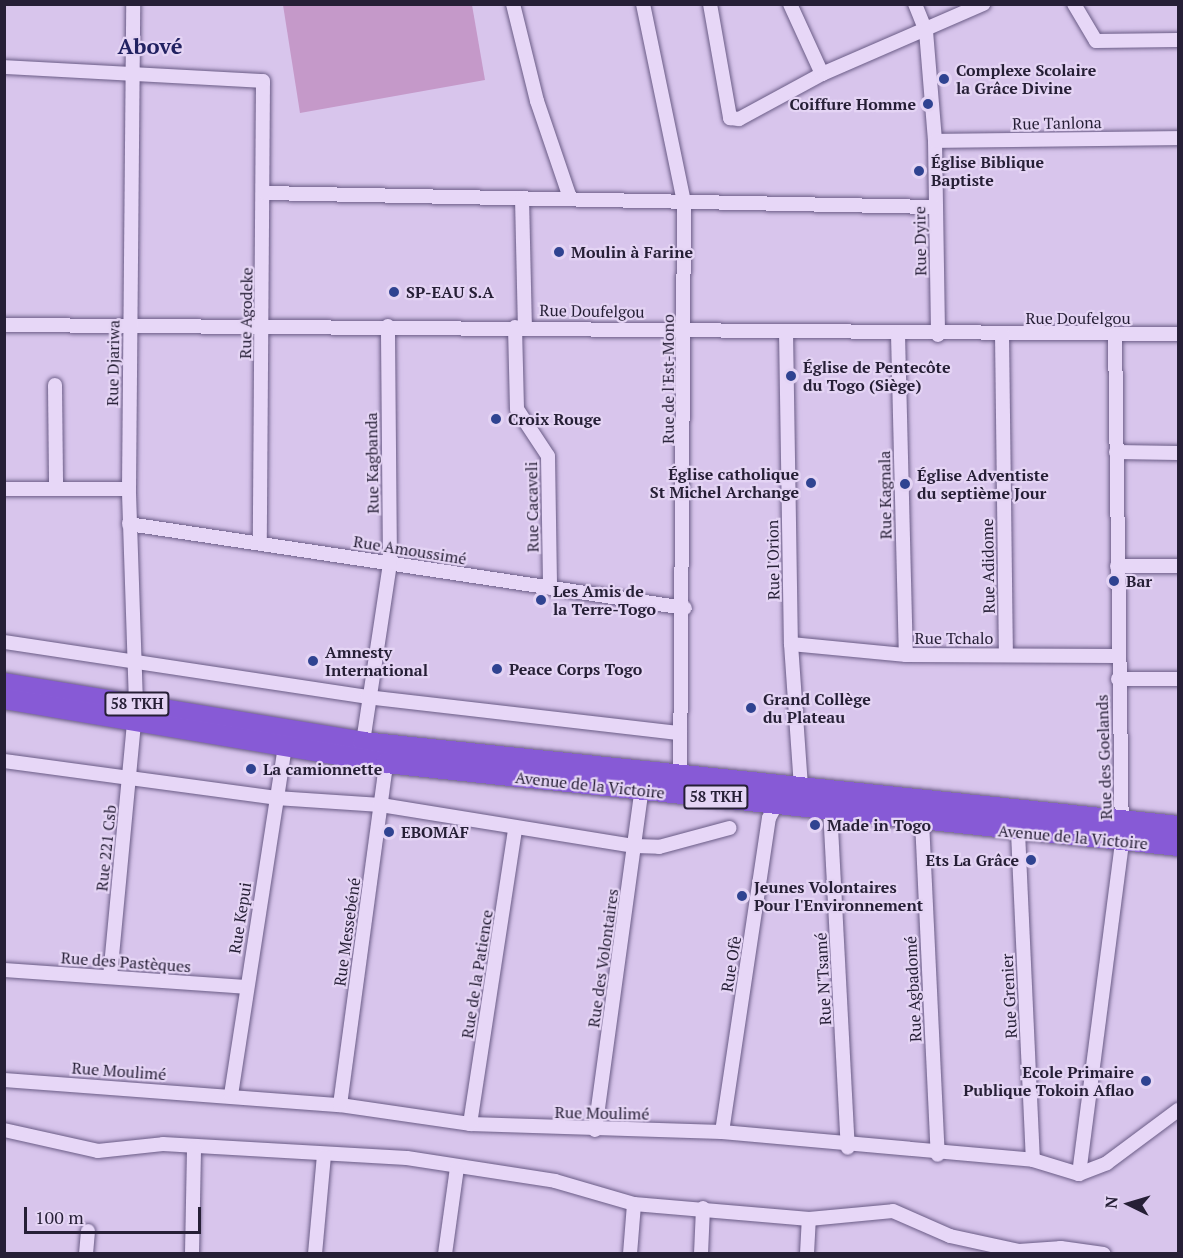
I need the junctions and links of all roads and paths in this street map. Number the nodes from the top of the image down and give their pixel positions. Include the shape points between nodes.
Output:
1 (513, 4) edge
2 (643, 4) edge
3 (710, 4) edge
4 (790, 4) edge
5 (915, 4) edge
6 (983, 4) edge
7 (1074, 4) edge
8 (134, 5) edge
9 (926, 31) junction
10 (1179, 40) edge
11 (4, 67) edge
12 (133, 73) junction
13 (822, 74) junction
14 (1179, 138) edge
15 (935, 141) junction
16 (265, 193) junction
17 (522, 198) junction
18 (570, 198) junction
19 (684, 202) junction
20 (936, 207) junction
21 (4, 325) edge
22 (130, 325) junction
23 (388, 326) junction
24 (262, 327) junction
25 (520, 327) junction
26 (684, 328) junction
27 (786, 331) junction
28 (898, 334) junction
29 (1002, 334) junction
30 (1179, 334) edge
31 (938, 335) junction
32 (1115, 335) junction
33 (55, 385) dead end
34 (1116, 452) junction
35 (1179, 453) edge
36 (4, 489) edge
37 (56, 489) junction
38 (129, 489) junction
39 (129, 524) junction
40 (260, 543) junction
41 (390, 563) junction
42 (1117, 566) junction
43 (1179, 566) edge
44 (550, 588) junction
45 (685, 608) junction
46 (4, 642) edge
47 (791, 644) junction
48 (906, 655) junction
49 (1006, 655) junction
50 (1117, 656) junction
51 (136, 659) junction
52 (1118, 679) junction
53 (1179, 680) edge
54 (4, 683) edge
55 (367, 697) junction
56 (4, 699) edge
57 (136, 712) junction
58 (680, 733) junction
59 (363, 742) junction
60 (285, 746) junction
61 (4, 760) edge
62 (386, 763) junction
63 (130, 779) junction
64 (643, 782) junction
65 (680, 785) junction
66 (801, 788) junction
67 (276, 798) junction
68 (777, 803) junction
69 (381, 805) junction
70 (830, 808) junction
71 (1123, 819) junction
72 (922, 821) junction
73 (1179, 826) edge
74 (730, 828) dead end
75 (515, 829) junction
76 (1018, 832) junction
77 (1122, 842) junction
78 (635, 846) junction
79 (1179, 846) edge
80 (4, 970) edge
81 (110, 977) junction
82 (245, 987) junction
83 (4, 1080) edge
84 (231, 1095) junction
85 (340, 1105) junction
86 (1179, 1110) edge
87 (470, 1124) junction
88 (4, 1130) edge
89 (595, 1130) junction
90 (722, 1132) junction
91 (194, 1148) junction
92 (848, 1148) junction
93 (938, 1155) junction
94 (324, 1156) junction
95 (1033, 1160) junction
96 (457, 1168) junction
97 (1079, 1174) junction
98 (634, 1204) junction
99 (703, 1208) junction
100 (809, 1219) junction
101 (88, 1231) dead end
102 (86, 1254) edge
103 (192, 1254) edge
104 (315, 1254) edge
105 (445, 1254) edge
106 (630, 1254) edge
107 (701, 1254) edge
108 (807, 1254) edge
109 (1104, 1254) edge

1 - 18 street via 537,101
2 - 19 street, Rue de l'Est-Mono
3 - 13 street via 730,118 739,119
4 - 13 street
5 - 9 street, Rue Dyire
6 - 9 street
7 - 10 street via 1096,41
8 - 12 street, Rue Djariwa
9 - 13 street
9 - 15 street, Rue Dyire
11 - 12 street
12 - 16 street, Rue Agodeke via 261,79 265,84
12 - 22 street, Rue Djariwa
14 - 15 street, Rue Tanlona
15 - 20 street, Rue Dyire
16 - 17 street
16 - 24 street, Rue Agodeke
17 - 18 street
17 - 25 street, Rue Cacaveli
18 - 19 street
19 - 20 street
19 - 26 street, Rue de l'Est-Mono
20 - 31 street, Rue Dyire
21 - 22 street, Rue Doufelgou
22 - 24 street, Rue Doufelgou
22 - 38 street, Rue Djariwa
23 - 24 street, Rue Doufelgou
23 - 25 street, Rue Doufelgou
23 - 41 street, Rue Kagbanda
24 - 40 street, Rue Agodeke
25 - 26 street, Rue Doufelgou
25 - 44 street, Rue Cacaveli via 517,409 548,456
26 - 27 street, Rue Doufelgou
26 - 45 street, Rue de l'Est-Mono
27 - 28 street, Rue Doufelgou
27 - 47 street, Rue l'Orion
28 - 31 street, Rue Doufelgou
28 - 48 street, Rue Kagnala
29 - 31 street, Rue Doufelgou
29 - 32 street, Rue Doufelgou
29 - 49 street, Rue Adidome
30 - 32 street, Rue Doufelgou
32 - 34 street, Rue des Goelands
33 - 37 street
34 - 35 street
34 - 42 street, Rue des Goelands
36 - 37 street
37 - 38 street
38 - 39 street, Rue Djariwa
39 - 40 street, Rue Amoussimé
39 - 51 street, Rue Djariwa
40 - 41 street, Rue Amoussimé
41 - 44 street, Rue Amoussimé
41 - 55 street, Rue Kagbanda
42 - 43 street
42 - 50 street, Rue des Goelands
44 - 45 street, Rue Amoussimé
45 - 58 street, Rue de l'Est-Mono
46 - 51 street
47 - 48 street, Rue Tchalo
47 - 66 street, Rue l'Orion
48 - 49 street, Rue Tchalo
49 - 50 street, Rue Tchalo
50 - 52 street, Rue des Goelands
51 - 55 street
51 - 57 street, Rue Djariwa
52 - 53 street
52 - 71 street, Rue des Goelands
54 - 57 highway, Avenue de la Victoire / 58 TKH
55 - 58 street
55 - 59 street, Rue Kagbanda
56 - 57 highway, Avenue de la Victoire / 58 TKH
57 - 59 highway, Avenue de la Victoire / 58 TKH
57 - 60 highway, Avenue de la Victoire / 58 TKH
57 - 63 street, Rue 221 Csb
58 - 65 street, Rue de l'Est-Mono
59 - 64 highway, Avenue de la Victoire / 58 TKH
60 - 62 highway, Avenue de la Victoire / 58 TKH
60 - 67 street, Rue Kepui
61 - 63 street
62 - 64 highway, Avenue de la Victoire / 58 TKH
62 - 69 street, Rue Messebéné
63 - 67 street
63 - 81 street, Rue 221 Csb
64 - 65 highway, Avenue de la Victoire / 58 TKH
64 - 78 street, Rue des Volontaires
65 - 66 highway, Avenue de la Victoire / 58 TKH
65 - 68 highway, Avenue de la Victoire / 58 TKH
66 - 71 highway, Avenue de la Victoire / 58 TKH
67 - 69 street
67 - 82 street, Rue Kepui
68 - 70 highway, Avenue de la Victoire / 58 TKH
68 - 90 street, Rue Ofè via 769,818
69 - 75 street
69 - 85 street, Rue Messebéné
70 - 72 highway, Avenue de la Victoire / 58 TKH
70 - 92 street, Rue N'Tsamé
71 - 73 highway, Avenue de la Victoire / 58 TKH
71 - 77 street, Rue des Goelands
72 - 76 highway, Avenue de la Victoire / 58 TKH
72 - 93 street, Rue Agbadomé
74 - 78 street via 659,847
75 - 78 street
75 - 87 street, Rue de la Patience
76 - 77 highway, Avenue de la Victoire / 58 TKH
76 - 95 street, Rue Grenier
77 - 79 highway, Avenue de la Victoire / 58 TKH
77 - 97 street, Rue des Goelands
78 - 89 street, Rue des Volontaires
80 - 81 street, Rue des Pastèques
81 - 82 street, Rue des Pastèques
82 - 84 street, Rue Kepui
83 - 84 street, Rue Moulimé
84 - 85 street, Rue Moulimé
85 - 87 street, Rue Moulimé
86 - 97 street via 1107,1162
87 - 89 street, Rue Moulimé
88 - 91 street via 98,1151 163,1144
89 - 90 street, Rue Moulimé
90 - 92 street, Rue Moulimé
91 - 94 street via 258,1146
91 - 103 street
92 - 93 street, Rue Moulimé
93 - 95 street, Rue Moulimé
94 - 96 street via 408,1158
94 - 104 street
95 - 97 street, Rue Moulimé
96 - 98 street via 555,1181
96 - 105 street
98 - 99 street
98 - 106 street
99 - 100 street
99 - 107 street
100 - 108 street
100 - 109 street via 893,1212 950,1236 1018,1251 1061,1248
101 - 102 street

